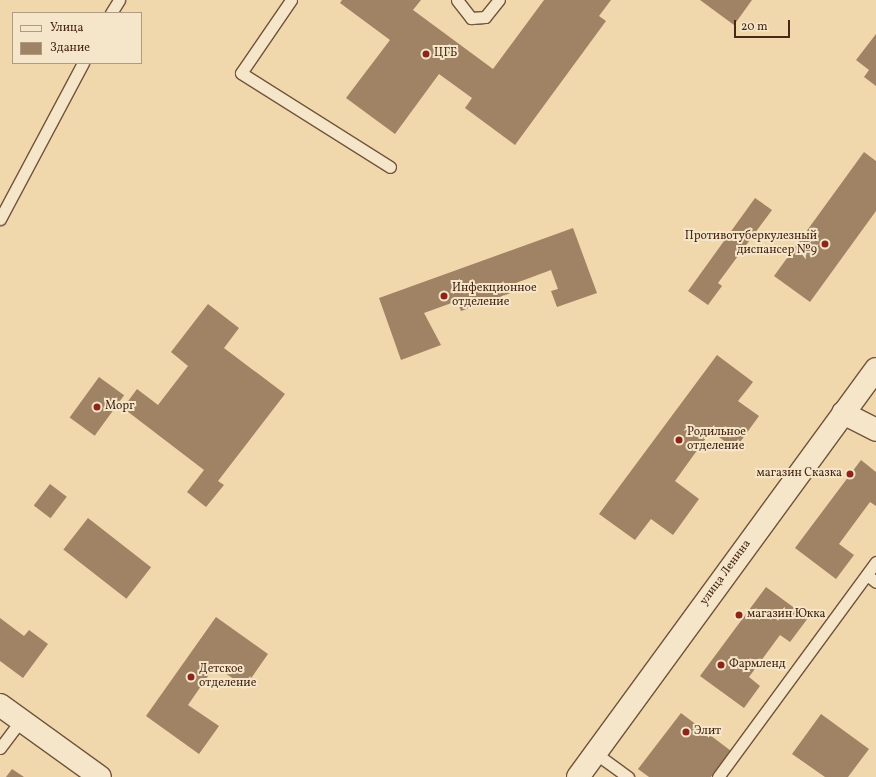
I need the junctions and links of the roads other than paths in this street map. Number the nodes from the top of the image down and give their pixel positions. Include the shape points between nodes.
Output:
1 (119, 0) edge
2 (291, 0) edge
3 (457, 0) edge
4 (499, 0) edge
5 (112, 12) edge
6 (82, 64) edge
7 (390, 167) dead end
8 (0, 219) edge
9 (876, 369) edge
10 (842, 413) junction
11 (876, 430) edge
12 (876, 562) edge
13 (867, 575) junction
14 (876, 582) edge
15 (0, 705) edge
16 (21, 720) junction
17 (0, 748) edge
18 (595, 753) junction
19 (100, 777) edge
20 (578, 777) edge
21 (628, 777) edge
22 (718, 777) edge

1 - 5 lane
2 - 7 lane via 241,73
3 - 4 lane via 471,18 485,17
6 - 8 lane
9 - 10 main road, улица Ленина
10 - 11 main road
10 - 18 main road, улица Ленина
12 - 13 lane
13 - 14 lane
13 - 22 lane
15 - 16 main road
16 - 17 lane
16 - 19 main road
18 - 20 main road, улица Ленина
18 - 21 lane

